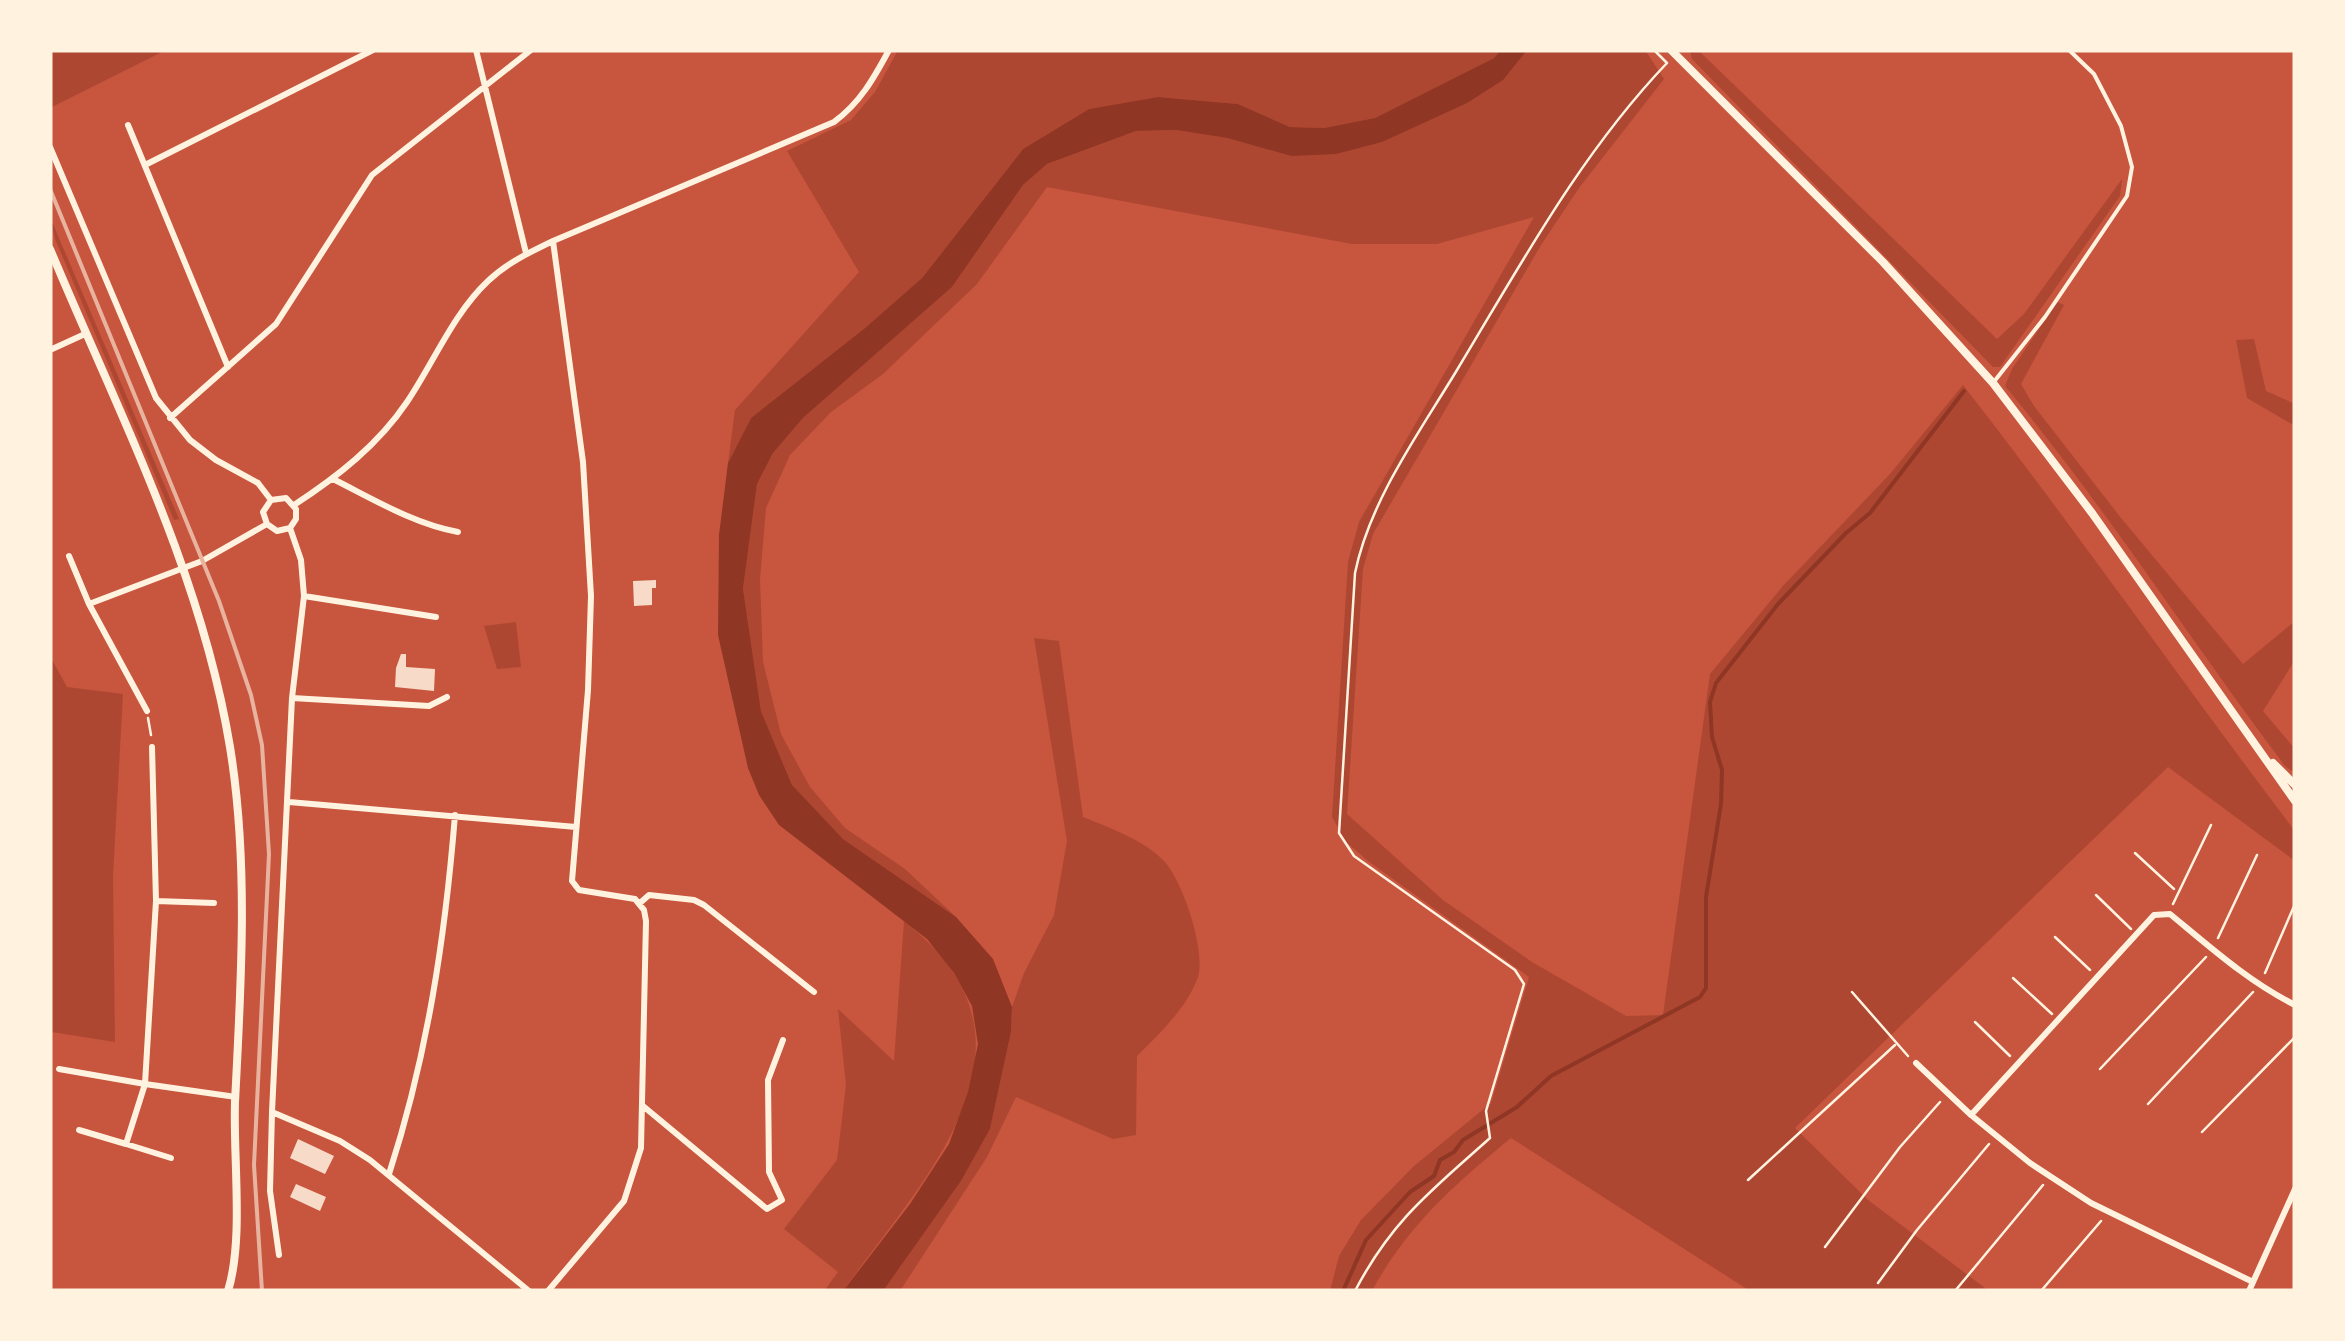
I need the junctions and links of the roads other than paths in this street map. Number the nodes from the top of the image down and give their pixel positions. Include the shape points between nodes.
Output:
1 (373, 50) edge
2 (476, 50) edge
3 (531, 50) edge
4 (889, 50) edge
5 (1671, 50) edge
6 (2069, 50) edge
7 (485, 87) junction
8 (128, 125) dead end
9 (50, 148) edge
10 (145, 166) junction
11 (553, 240) junction
12 (50, 250) edge
13 (526, 254) junction
14 (85, 334) junction
15 (50, 350) edge
16 (228, 366) junction
17 (1993, 384) junction
18 (170, 418) junction
19 (333, 479) junction
20 (271, 500) junction
21 (294, 504) junction
22 (267, 524) junction
23 (290, 528) junction
24 (458, 532) dead end
25 (69, 556) dead end
26 (183, 568) junction
27 (304, 596) junction
28 (90, 604) junction
29 (436, 618) dead end
30 (447, 697) dead end
31 (292, 698) junction
32 (147, 711) road end
33 (152, 747) road end
34 (2263, 752) junction
35 (2295, 785) edge
36 (2295, 800) edge
37 (290, 802) junction
38 (456, 815) junction
39 (576, 827) junction
40 (156, 902) junction
41 (214, 903) dead end
42 (640, 903) junction
43 (814, 992) dead end
44 (2295, 1005) edge
45 (782, 1040) dead end
46 (1916, 1063) road end
47 (59, 1069) dead end
48 (144, 1084) junction
49 (236, 1097) junction
50 (642, 1105) junction
51 (272, 1112) junction
52 (1971, 1115) junction
53 (79, 1130) dead end
54 (126, 1144) junction
55 (170, 1158) dead end
56 (389, 1174) junction
57 (2295, 1189) edge
58 (280, 1256) dead end
59 (2253, 1282) junction
60 (228, 1291) edge
61 (529, 1291) edge
62 (548, 1291) edge
63 (2249, 1291) edge

1 - 10 street
2 - 7 street
3 - 7 street
4 - 11 street via 868,89 834,122
5 - 17 street via 1883,262
6 - 17 lane via 2094,74 2121,126 2132,167 2127,196
7 - 13 street
7 - 16 street via 372,175 276,324
8 - 10 street
9 - 18 street via 145,377
10 - 16 street
11 - 13 street
11 - 39 street via 583,462 591,596
12 - 14 street
13 - 19 street via 487,281 406,404
14 - 15 street
14 - 26 street
16 - 18 street
17 - 34 street
18 - 20 street
19 - 21 street
19 - 24 street
20 - 21 street
20 - 22 street via 263,512
21 - 23 street
22 - 23 street
22 - 26 street
23 - 27 street
25 - 28 street
26 - 28 street
26 - 49 street via 218,684 236,800
27 - 29 street
27 - 31 street
28 - 32 street
30 - 31 street via 429,706
31 - 37 street
33 - 40 street
34 - 35 street
34 - 36 street
37 - 38 street
37 - 51 street
38 - 39 street
38 - 56 street via 424,1056
39 - 42 street via 575,887
40 - 41 street
40 - 48 street
42 - 43 street via 649,895 704,904
42 - 50 street via 646,921
44 - 52 street via 2170,914 2154,915
45 - 50 street via 768,1080 768,1172 782,1200 766,1209
46 - 52 street
47 - 48 street
48 - 49 street
48 - 54 street
49 - 60 street via 236,1236
50 - 62 street via 640,1148 624,1201
51 - 56 street via 340,1140
51 - 58 street via 270,1191
52 - 59 street via 2109,1212
53 - 54 street
54 - 55 street
56 - 61 street
57 - 59 street
59 - 63 street

